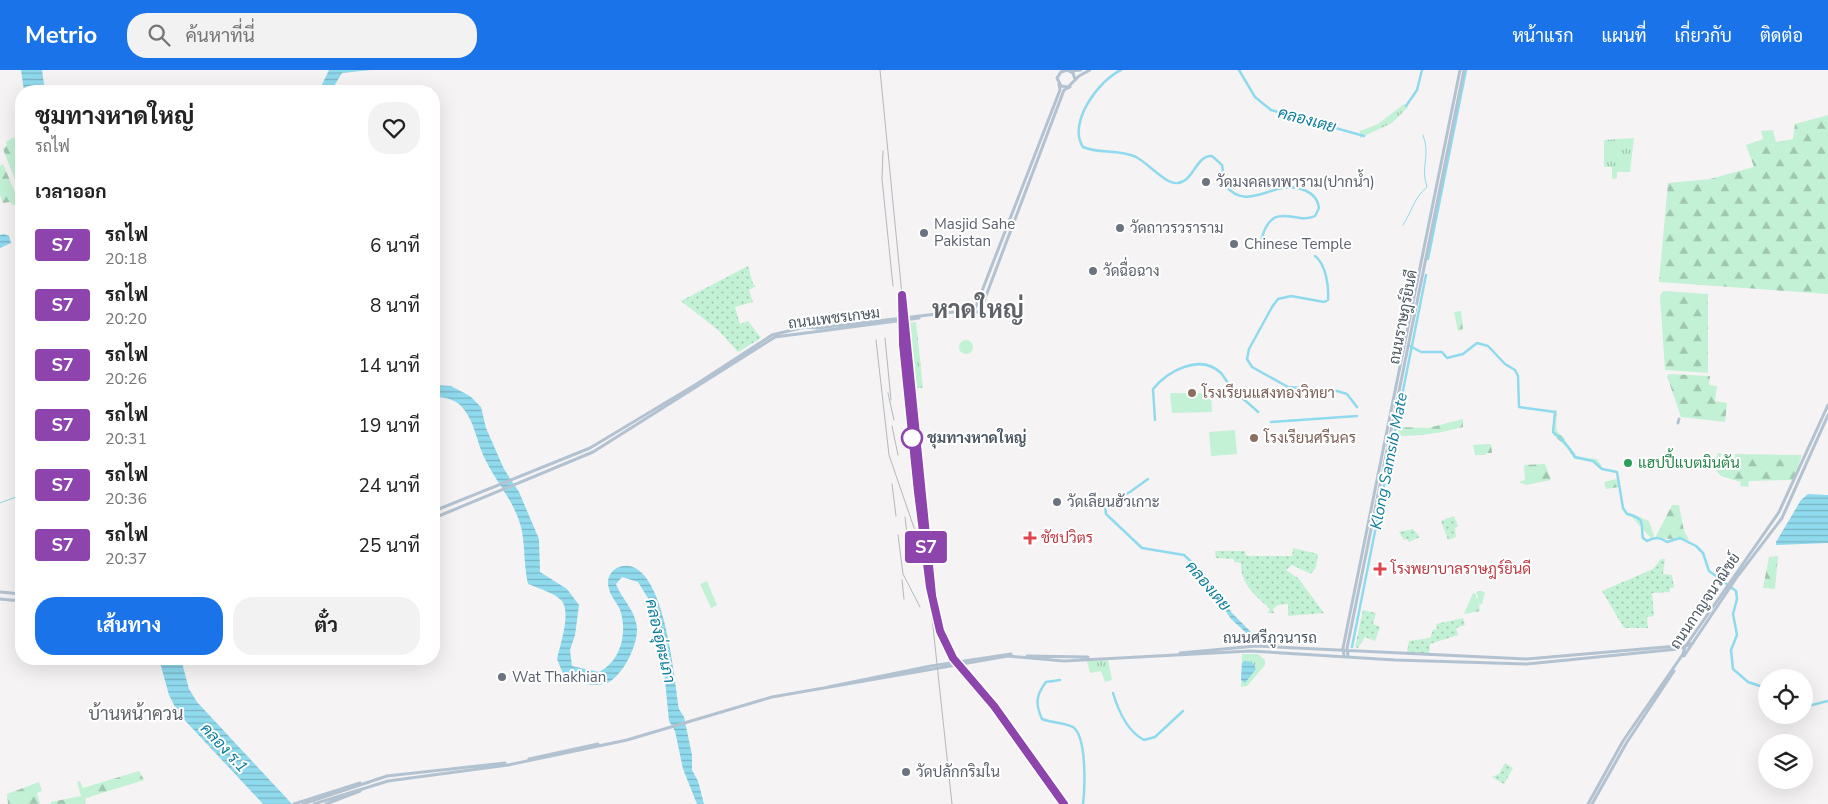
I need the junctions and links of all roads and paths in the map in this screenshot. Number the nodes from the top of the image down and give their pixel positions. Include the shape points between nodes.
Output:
1 (1064, 70) edge
2 (1080, 70) edge
3 (1090, 70) edge
4 (1460, 70) edge
5 (1464, 70) edge
6 (1070, 71) edge
7 (1075, 79) junction
8 (1059, 84) junction
9 (1070, 87) junction
10 (1438, 189) junction
11 (962, 312) junction
12 (786, 332) junction
13 (1828, 405) edge
14 (1828, 415) edge
15 (440, 509) edge
16 (440, 516) edge
17 (1753, 549) junction
18 (1758, 552) junction
19 (1750, 554) junction
20 (1754, 557) junction
21 (1731, 582) junction
22 (0, 592) edge
23 (15, 593) edge
24 (0, 598) edge
25 (15, 599) edge
26 (1692, 641) junction
27 (1685, 647) junction
28 (1678, 648) junction
29 (1229, 650) junction
30 (1345, 651) junction
31 (1359, 652) junction
32 (1609, 654) junction
33 (1684, 654) junction
34 (1429, 655) junction
35 (1346, 656) junction
36 (1358, 657) junction
37 (1527, 659) junction
38 (1429, 661) junction
39 (1527, 664) junction
40 (376, 782) junction
41 (315, 802) edge
42 (294, 804) edge
43 (303, 804) edge
44 (326, 804) edge
45 (1590, 804) edge

1 - 6 main road
1 - 8 main road via 1058,75
2 - 6 main road
3 - 7 main road
4 - 10 main road, ถนนราษฎร์ยินดี
5 - 10 main road, ถนนราษฎร์ยินดี
6 - 7 main road
7 - 9 main road
8 - 9 main road
8 - 11 main road via 1060,90 975,309
9 - 11 main road, ถนนเพชรเกษม via 1064,90 981,310
10 - 30 main road, ถนนราษฎร์ยินดี
11 - 12 main road, ถนนเพชรเกษม, bridge
12 - 15 main road, ถนนเพชรเกษม via 768,336 582,452
12 - 16 main road, ถนนเพชรเกษม via 593,452
13 - 17 main road, ถนนกาญจนวณิชย์ via 1785,502
14 - 18 main road, ถนนกาญจนวณิชย์ via 1787,509
17 - 18 main road
17 - 19 main road, ถนนกาญจนวณิชย์
18 - 20 main road, ถนนกาญจนวณิชย์
19 - 20 main road
19 - 21 main road, ถนนกาญจนวณิชย์
20 - 21 main road, ถนนกาญจนวณิชย์
21 - 26 main road, ถนนกาญจนวณิชย์
22 - 23 main road
24 - 25 main road
26 - 27 main road, ถนนศรีภูวนารถ
26 - 28 main road
26 - 33 main road, ถนนกาญจนวณิชย์
27 - 28 main road, ถนนศรีภูวนารถ
27 - 33 main road
28 - 32 main road, ถนนศรีภูวนารถ
28 - 33 main road
29 - 30 main road, ถนนศรีภูวนารถ via 1267,646
29 - 35 main road, ถนนศรีภูวนารถ
29 - 40 main road, ถนนศรีภูวนารถ via 1064,661 1008,656 753,701 670,728 510,763 426,771
30 - 31 main road, ถนนศรีภูวนารถ
30 - 35 main road, ถนนราษฎร์ยินดี
31 - 34 main road, ถนนศรีภูวนารถ
31 - 36 main road
32 - 37 main road, ถนนศรีภูวนารถ
32 - 39 main road, ถนนศรีภูวนารถ
33 - 45 main road, ถนนกาญจนวณิชย์
34 - 37 main road, ถนนศรีภูวนารถ
34 - 38 main road
35 - 36 main road, ถนนศรีภูวนารถ
36 - 38 main road, ถนนศรีภูวนารถ
37 - 39 main road
38 - 39 main road, ถนนศรีภูวนารถ
40 - 41 main road
40 - 42 main road via 349,785
40 - 44 main road
41 - 43 main road

